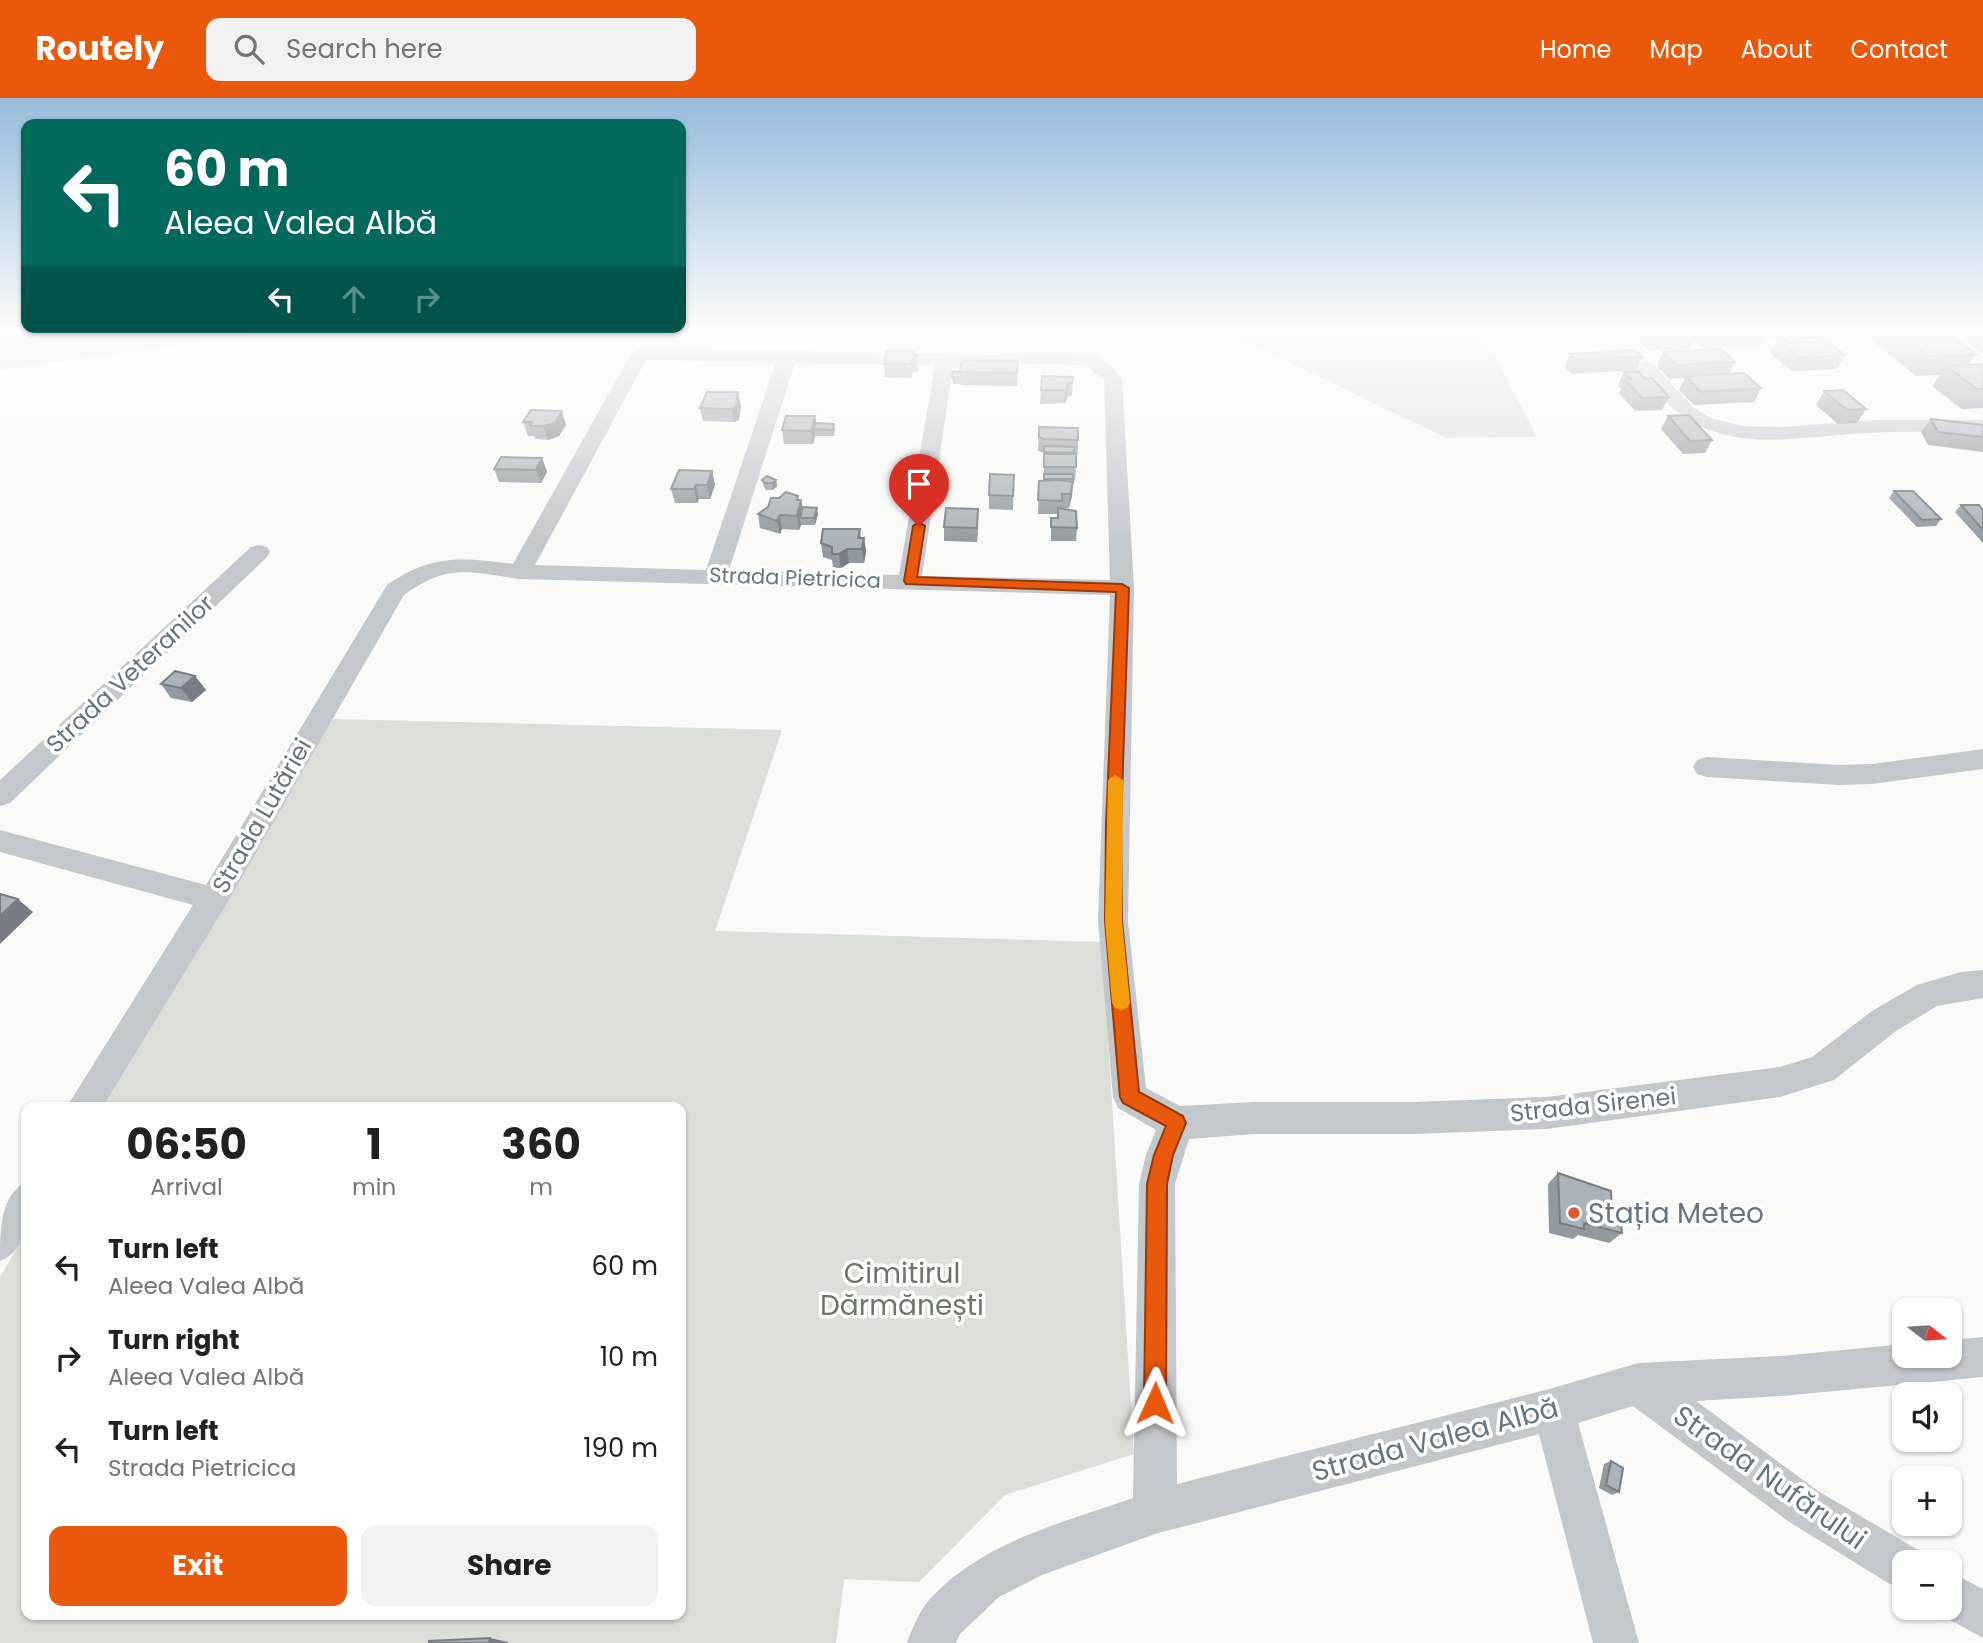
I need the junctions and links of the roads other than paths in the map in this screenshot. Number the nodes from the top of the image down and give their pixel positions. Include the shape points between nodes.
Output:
1 (613, 403) edge
2 (772, 403) edge
3 (938, 403) edge
4 (1114, 403) edge
5 (1678, 403) edge
6 (1983, 426) edge
7 (259, 552) dead end
8 (468, 566) joint
9 (520, 572) junction
10 (716, 576) junction
11 (910, 581) junction
12 (1122, 588) junction
13 (1983, 759) edge
14 (1707, 767) dead end
15 (0, 796) edge
16 (0, 841) edge
17 (213, 899) junction
18 (1983, 984) edge
19 (87, 1102) edge
20 (1177, 1123) junction
21 (21, 1208) edge
22 (0, 1242) edge
23 (1983, 1357) edge
24 (1638, 1384) junction
25 (1553, 1409) junction
26 (1155, 1512) junction
27 (1892, 1560) edge
28 (1962, 1602) edge
29 (1983, 1615) edge
30 (930, 1643) edge
31 (1616, 1643) edge

1 - 9 street
2 - 10 street
3 - 11 street
4 - 12 street
5 - 6 street via 1703,422 1730,429 1783,432
7 - 15 street, Strada Veteranilor
8 - 9 street, Strada Pietricica
8 - 17 street, Strada Lutăriei via 434,566 395,590
9 - 10 street, Strada Pietricica
10 - 11 street, Strada Pietricica
11 - 12 street, Strada Pietricica
12 - 20 street via 1114,921 1130,1097
13 - 14 street via 1838,775
16 - 17 street
17 - 19 street, Strada Lutăriei
18 - 20 street, Strada Sirenei via 1928,995 1884,1021 1822,1069 1780,1082 1547,1113
20 - 26 street via 1157,1184
21 - 22 street
23 - 24 street, Strada Valea Albă
24 - 25 street, Strada Valea Albă
24 - 27 street, Strada Nufărului via 1803,1506
25 - 26 street, Strada Valea Albă
25 - 31 street
26 - 30 street, Strada Valea Albă via 1032,1556 983,1581 944,1618
28 - 29 street

